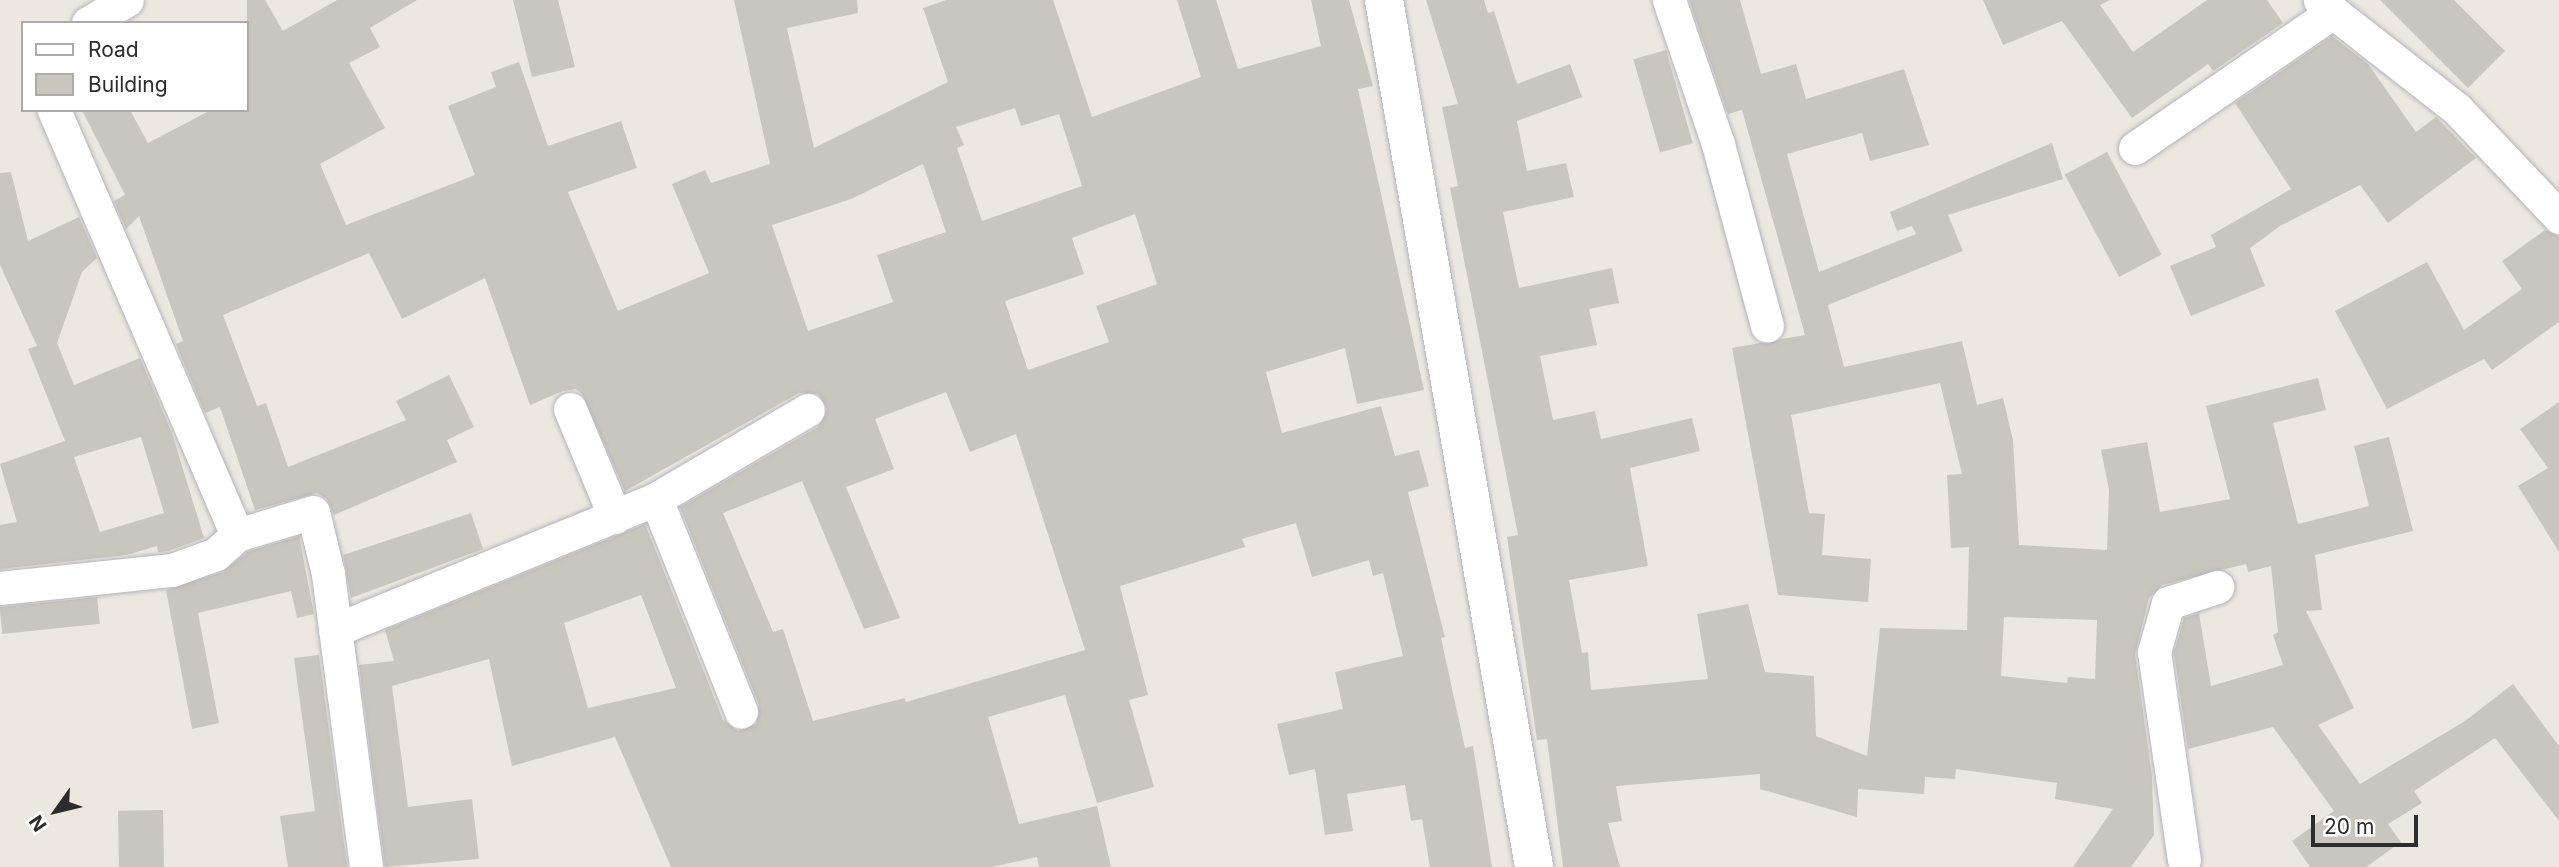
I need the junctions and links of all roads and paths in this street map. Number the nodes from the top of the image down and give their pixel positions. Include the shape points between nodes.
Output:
1 (127, 0) edge
2 (1384, 0) edge
3 (1669, 0) edge
4 (2327, 6) edge
5 (91, 21) edge
6 (55, 112) edge
7 (2135, 148) dead end
8 (2559, 217) edge
9 (1767, 326) dead end
10 (570, 409) dead end
11 (808, 410) dead end
12 (656, 499) junction
13 (614, 517) junction
14 (237, 536) junction
15 (2217, 587) dead end
16 (0, 588) edge
17 (335, 631) junction
18 (741, 712) dead end
19 (2182, 864) edge
20 (366, 867) edge
21 (1534, 867) edge

1 - 5 street
2 - 21 street
3 - 9 street via 1718,144
4 - 7 street
4 - 8 street via 2457,110
6 - 14 street
10 - 13 street
11 - 12 street
12 - 13 street
12 - 18 street
13 - 17 street
14 - 16 street via 216,554 172,570
14 - 17 street via 313,512
15 - 19 street via 2168,603 2154,652
17 - 20 street

